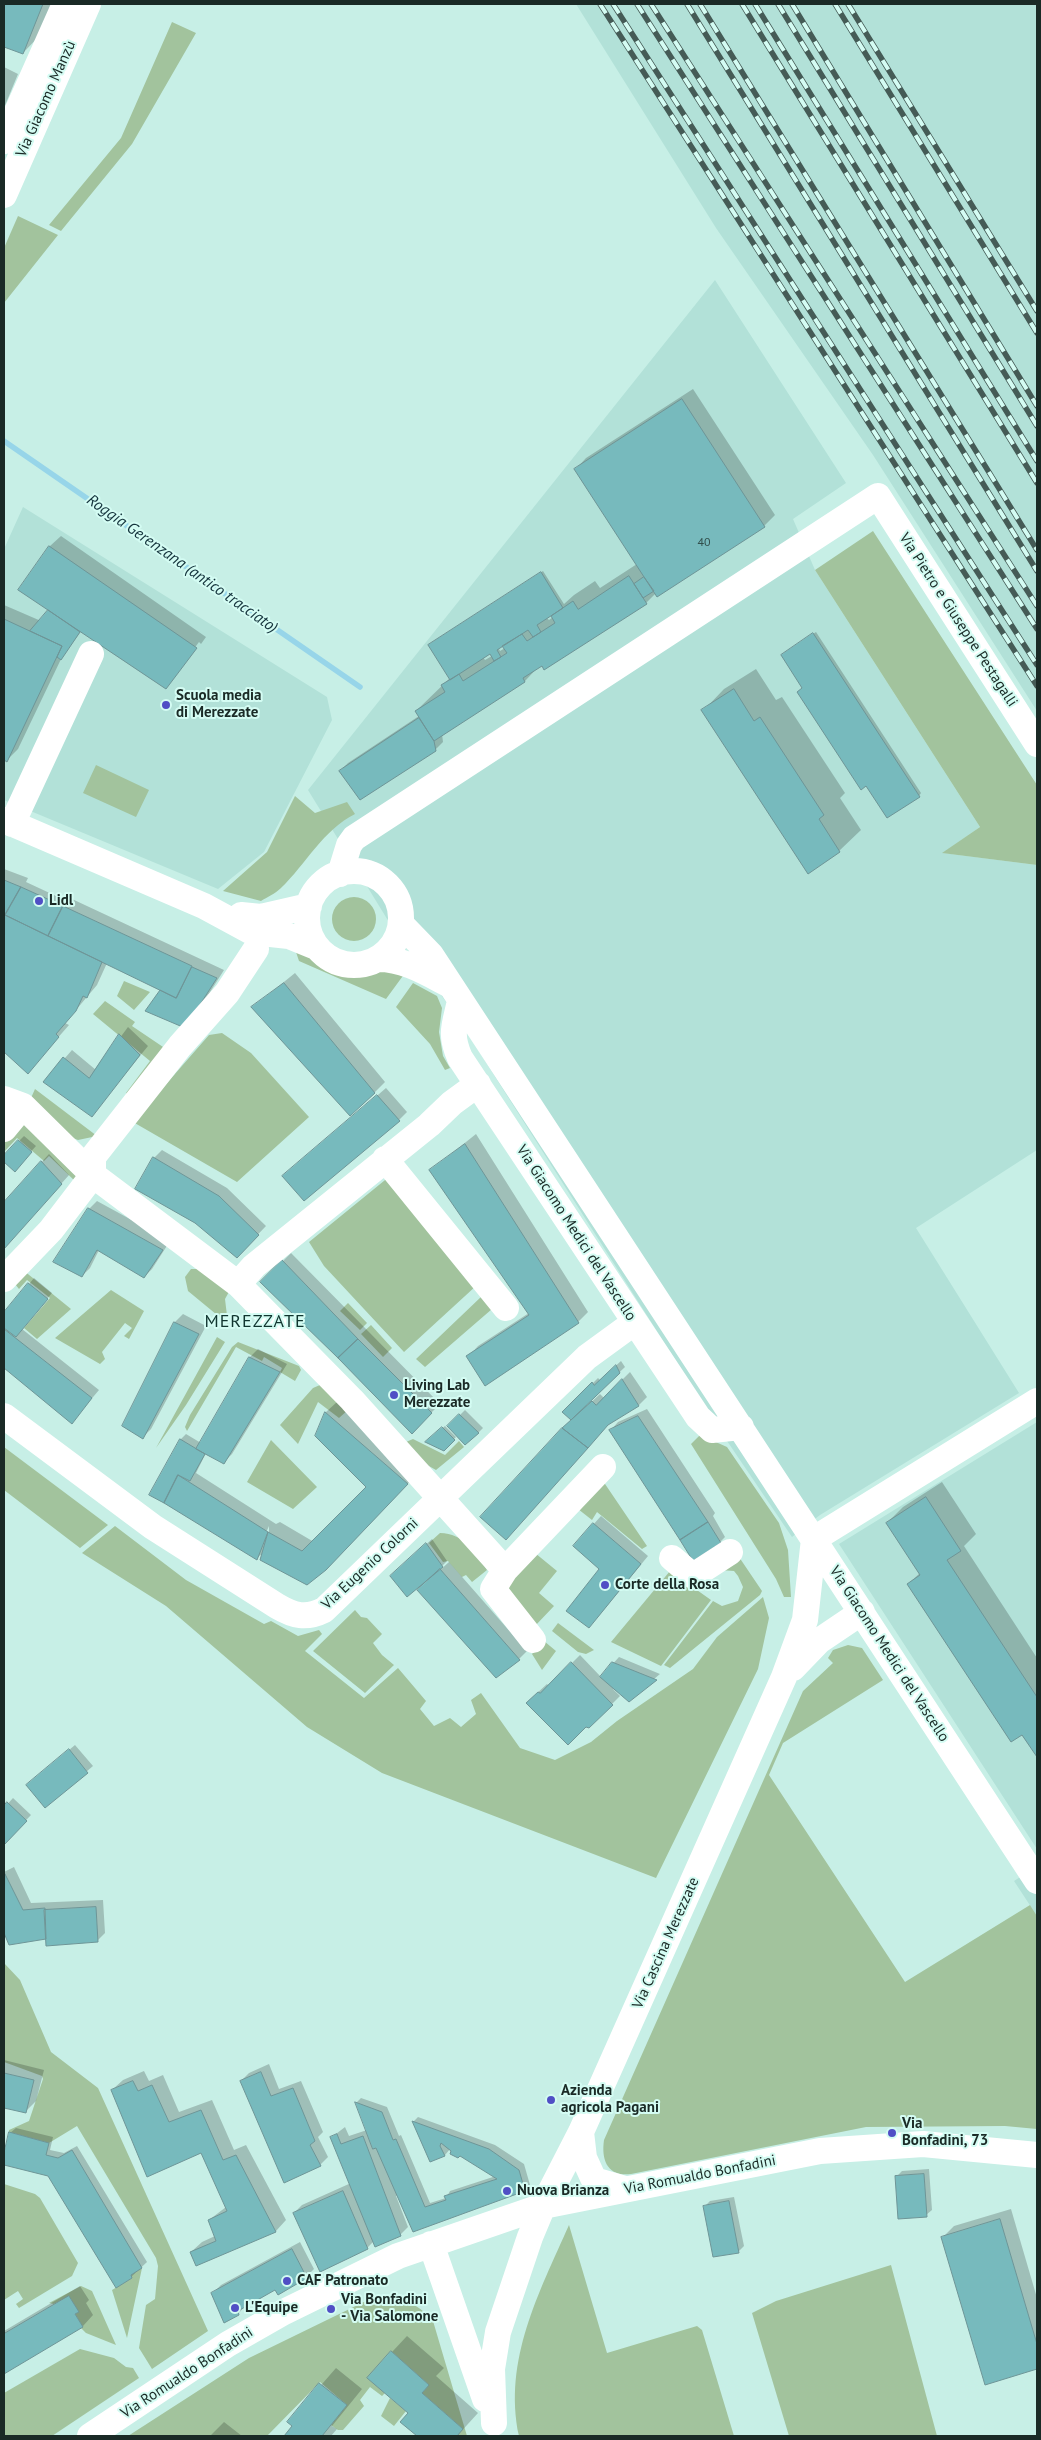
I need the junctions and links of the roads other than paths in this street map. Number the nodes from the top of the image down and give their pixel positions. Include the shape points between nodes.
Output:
1 (65, 4) edge
2 (88, 4) edge
3 (4, 141) edge
4 (4, 194) edge
5 (92, 654) dead end
6 (1037, 744) edge
7 (384, 820) junction
8 (8, 822) edge
9 (340, 874) junction
10 (380, 879) junction
11 (204, 906) junction
12 (309, 906) junction
13 (401, 924) junction
14 (316, 947) junction
15 (256, 949) dead end
16 (378, 959) junction
17 (455, 993) junction
18 (478, 1084) junction
19 (14, 1102) edge
20 (4, 1129) edge
21 (385, 1159) junction
22 (93, 1175) junction
23 (4, 1279) edge
24 (238, 1284) junction
25 (506, 1308) dead end
26 (635, 1322) junction
27 (1037, 1400) edge
28 (4, 1416) edge
29 (741, 1427) junction
30 (603, 1467) dead end
31 (440, 1498) junction
32 (814, 1539) junction
33 (730, 1552) dead end
34 (672, 1558) dead end
35 (504, 1570) junction
36 (862, 1612) junction
37 (533, 1640) dead end
38 (784, 1677) junction
39 (1037, 1881) edge
40 (581, 2132) junction
41 (1037, 2155) edge
42 (626, 2189) junction
43 (543, 2206) junction
44 (431, 2244) junction
45 (496, 2430) edge
46 (90, 2436) edge

1 - 3 street, Via Giacomo Manzù
2 - 4 street, Via Giacomo Manzù
5 - 8 street
6 - 7 street, Via Pietro e Giuseppe Pestagalli via 878,496
7 - 9 street via 349,844
7 - 10 street via 370,839 372,859
8 - 11 street
9 - 10 street via 360,872
9 - 12 street via 321,885
10 - 13 street via 395,896
11 - 12 street via 262,917
11 - 14 street via 252,932 289,936
12 - 14 street via 308,928
13 - 16 street via 394,943
13 - 17 street, Via Giacomo Medici del Vascello via 431,955
14 - 16 street via 326,957 343,964 355,966
15 - 22 street via 227,993 180,1046 94,1157
16 - 17 street via 392,959 410,965
17 - 18 street, Via Giacomo Medici del Vascello via 452,1029 455,1047
17 - 29 street, Via Giacomo Medici del Vascello
18 - 21 street
18 - 26 street, Via Giacomo Medici del Vascello
19 - 20 street
19 - 22 street
21 - 24 street via 254,1266
21 - 25 street
22 - 23 street via 51,1230
22 - 24 street
24 - 31 street via 352,1400
26 - 29 street, Via Giacomo Medici del Vascello via 703,1422 712,1430
26 - 31 street, Via Eugenio Colorni via 587,1357
27 - 32 street
28 - 31 street, Via Eugenio Colorni via 153,1527 298,1616 324,1610
29 - 32 street, Via Giacomo Medici del Vascello
30 - 35 street
31 - 35 street
32 - 36 street, Via Giacomo Medici del Vascello
32 - 38 street, Via Cascina Merezzate via 805,1620
33 - 34 street via 693,1576
35 - 37 street via 493,1589
36 - 38 street via 819,1641
36 - 39 street, Via Giacomo Medici del Vascello
38 - 40 street, Via Cascina Merezzate
40 - 42 street via 584,2158 594,2180
40 - 43 street, Via Cascina Merezzate
41 - 42 street, Via Romualdo Bonfadini via 924,2144 887,2145 820,2151
42 - 43 street, Via Romualdo Bonfadini
43 - 44 street, Via Romualdo Bonfadini
43 - 45 street, Via Cascina Merezzate via 498,2332 492,2369
44 - 45 street
44 - 46 street, Via Romualdo Bonfadini via 390,2260 284,2312 228,2344

